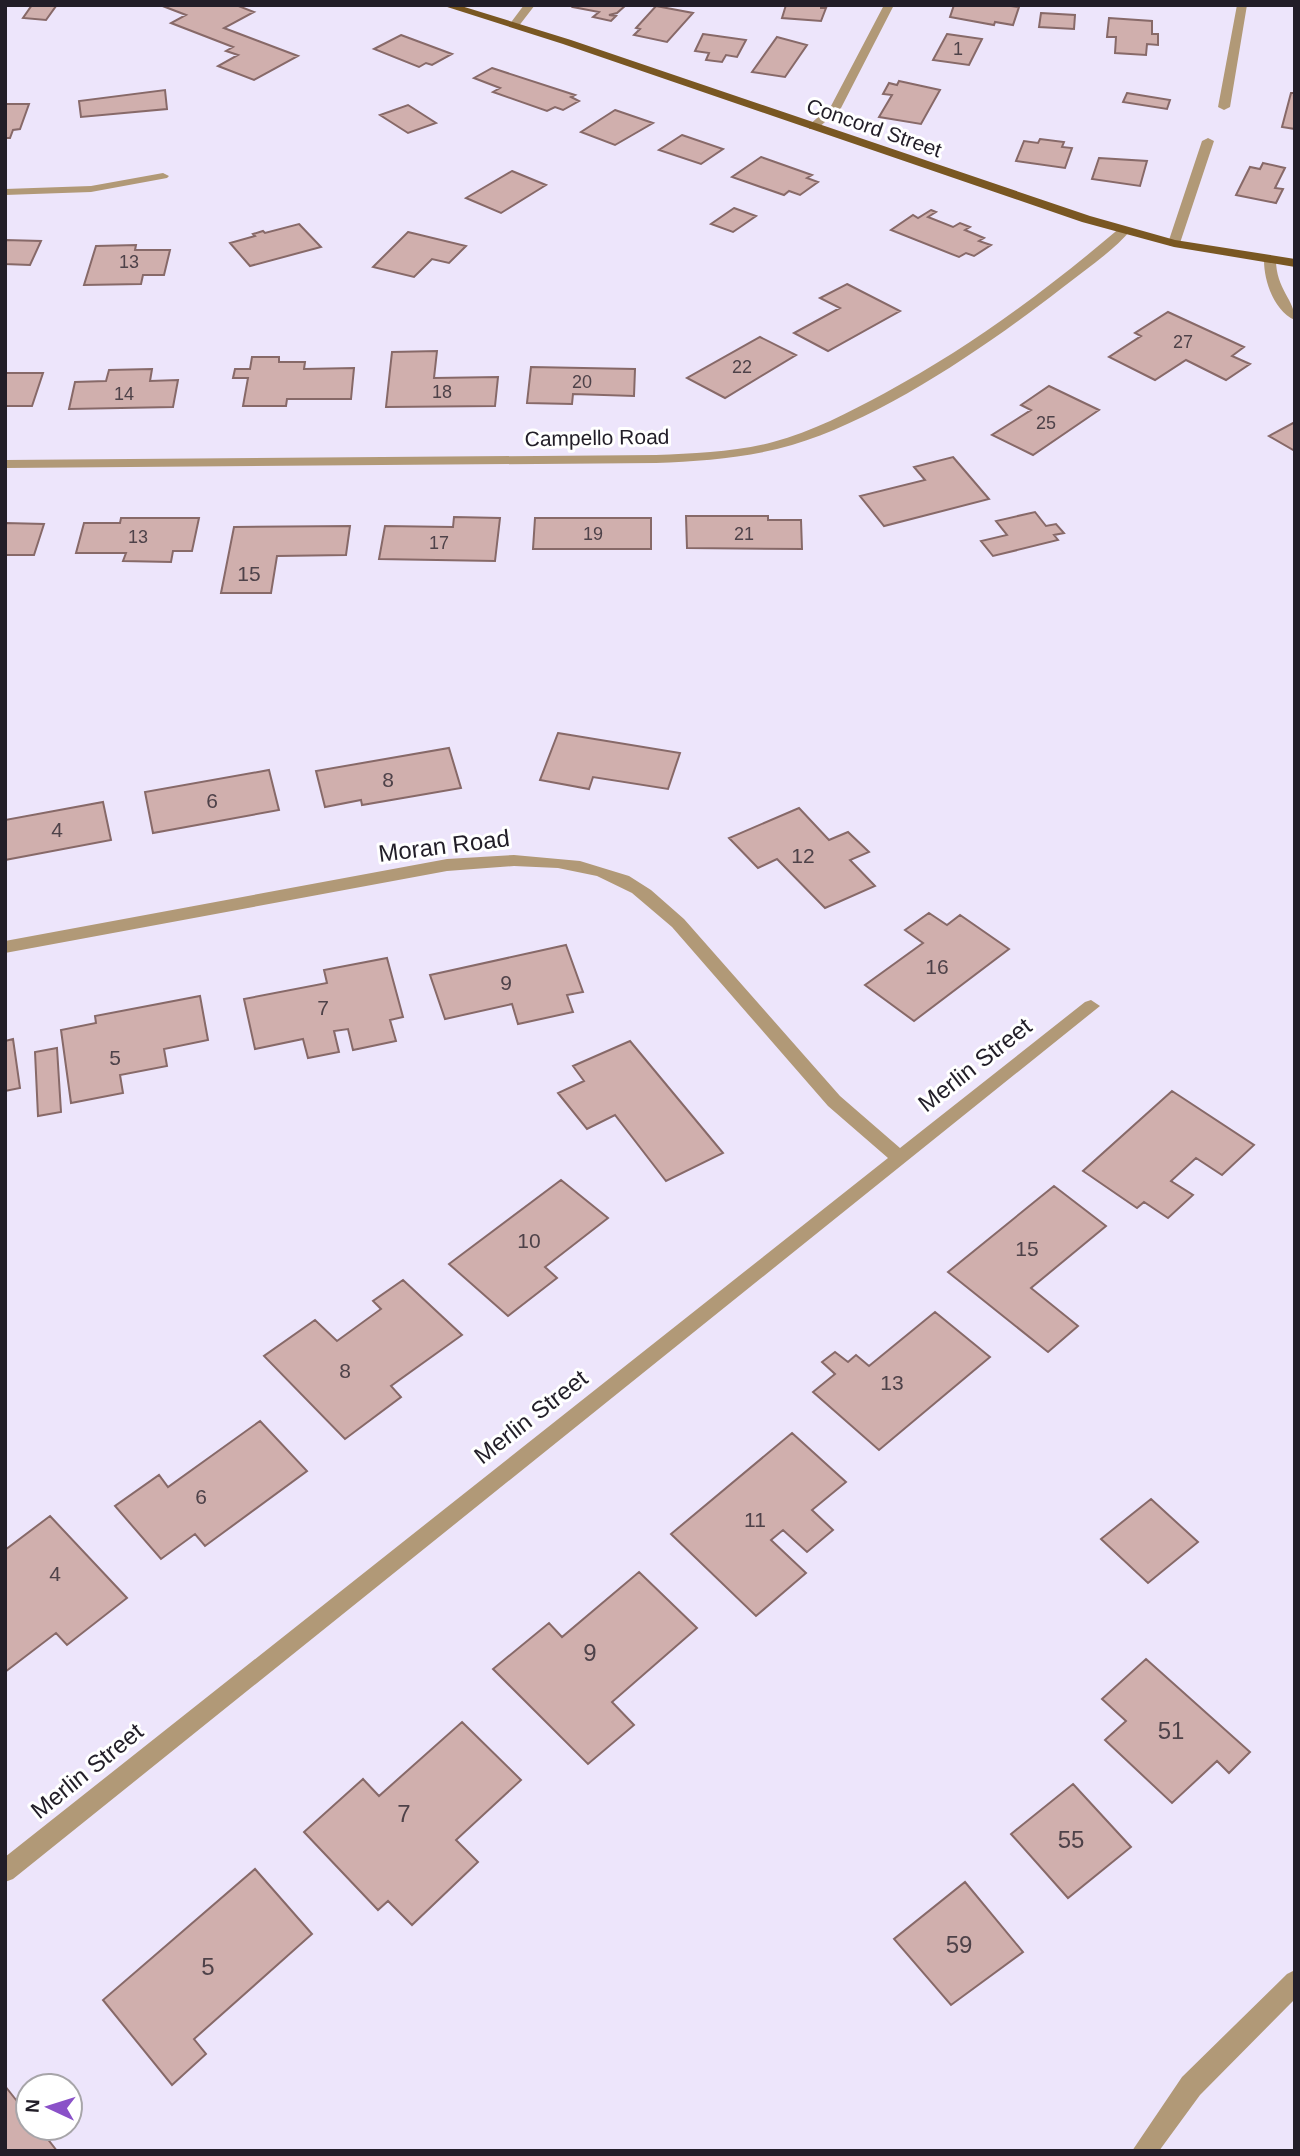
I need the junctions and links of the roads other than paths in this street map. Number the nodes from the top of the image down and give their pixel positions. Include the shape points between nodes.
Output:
1 (446, 5) edge
2 (530, 5) edge
3 (889, 5) edge
4 (1242, 5) edge
5 (514, 25) junction
6 (1224, 107) dead end
7 (813, 127) junction
8 (1208, 141) dead end
9 (163, 176) dead end
10 (5, 192) edge
11 (1125, 230) junction
12 (1174, 243) junction
13 (1270, 260) junction
14 (1295, 263) edge
15 (1295, 316) edge
16 (5, 464) edge
17 (5, 947) edge
18 (1091, 1006) dead end
19 (900, 1158) junction
20 (5, 1871) edge
21 (1295, 1982) edge
22 (1144, 2151) edge

1 - 5 main road, Concord Street
2 - 5 street
3 - 7 street via 835,108
4 - 6 street
5 - 7 main road, Concord Street
7 - 11 main road, Concord Street
8 - 12 street
9 - 10 street via 91,189
11 - 12 main road, Concord Street
11 - 16 street, Campello Road via 1033,305 940,368 843,420 778,445 738,453 643,459
12 - 13 main road, Concord Street
13 - 14 main road, Concord Street
13 - 15 street via 1269,274 1280,301
17 - 19 street, Moran Road via 447,866 495,860 582,866 623,880 654,900 834,1101
18 - 19 street, Merlin Street
19 - 20 street, Merlin Street
21 - 22 street via 1191,2086

